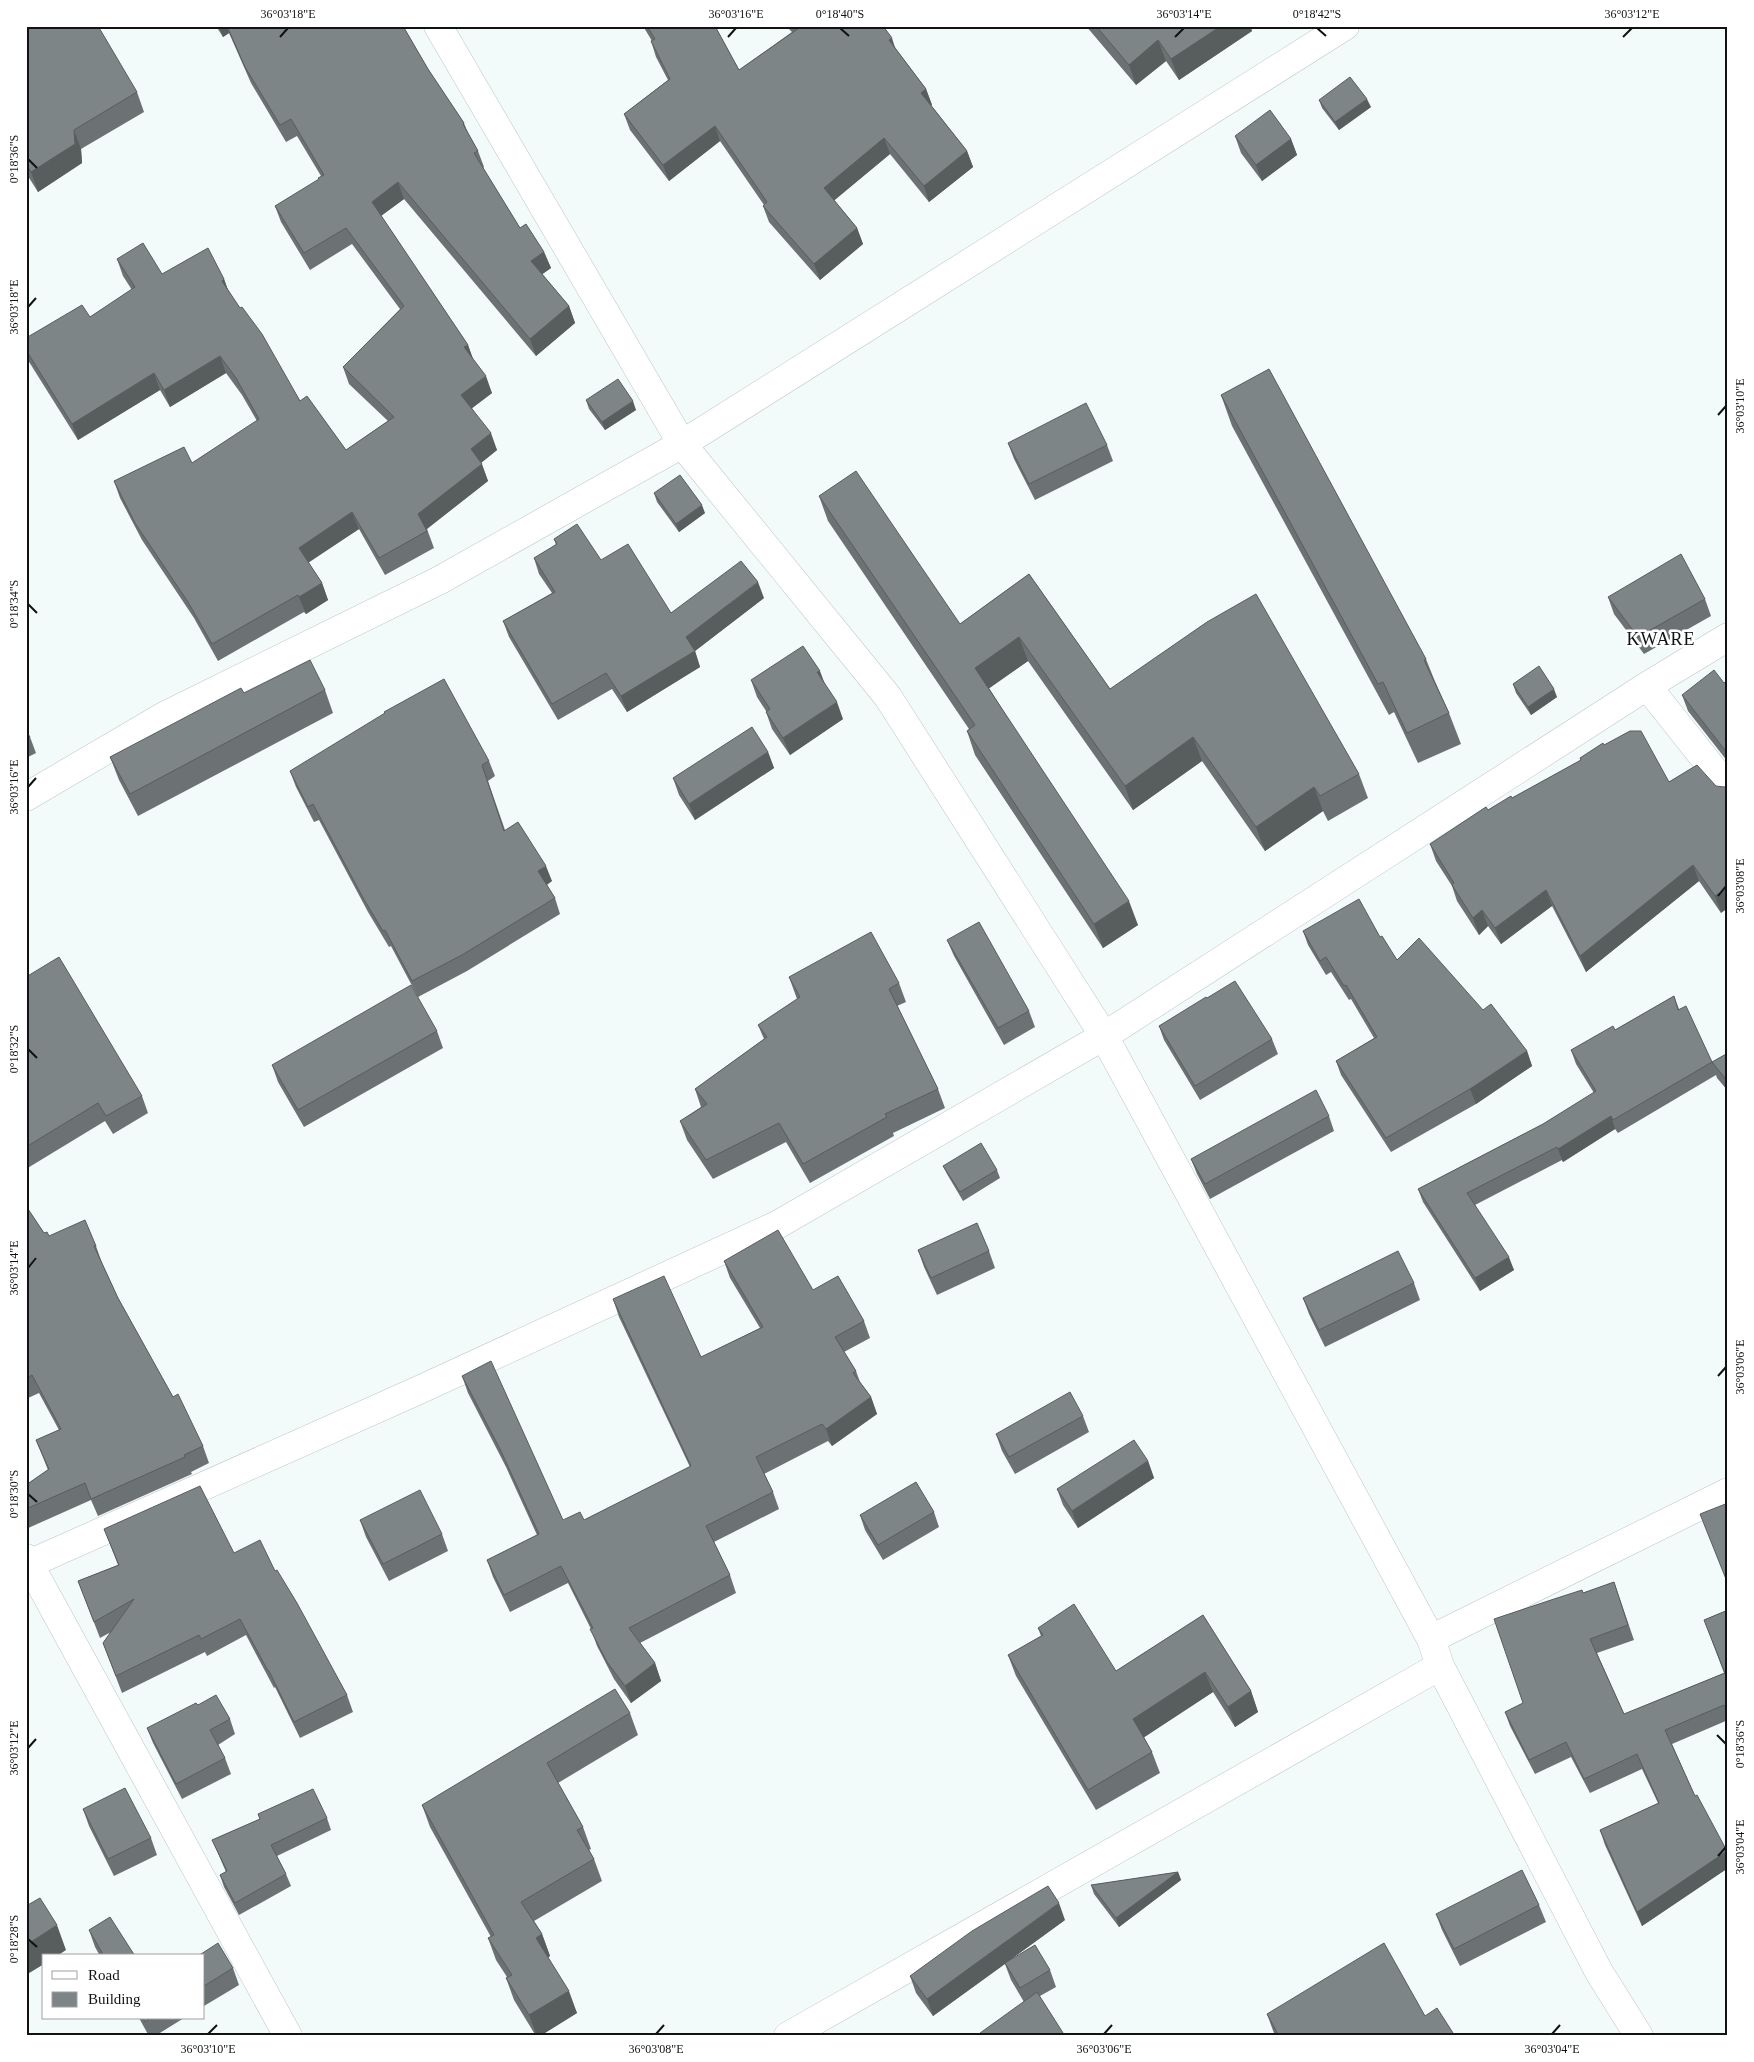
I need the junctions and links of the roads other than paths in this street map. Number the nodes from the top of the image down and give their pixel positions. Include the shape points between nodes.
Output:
1 (438, 26) edge
2 (1345, 26) edge
3 (682, 444) junction
4 (1728, 636) edge
5 (1647, 686) junction
6 (1728, 788) edge
7 (26, 797) edge
8 (1104, 1036) junction
9 (1728, 1492) edge
10 (28, 1561) edge
11 (1431, 1639) junction
12 (1440, 1666) junction
13 (288, 2036) edge
14 (788, 2036) edge
15 (1639, 2036) edge

1 - 3 street
2 - 3 street
3 - 7 street via 440,580 164,716
3 - 8 street via 888,698
4 - 5 street
5 - 6 street
5 - 8 street
8 - 10 street via 777,1225 419,1390
8 - 11 street
9 - 11 street
10 - 13 street
11 - 12 street
12 - 14 street
12 - 15 street via 1599,1972

